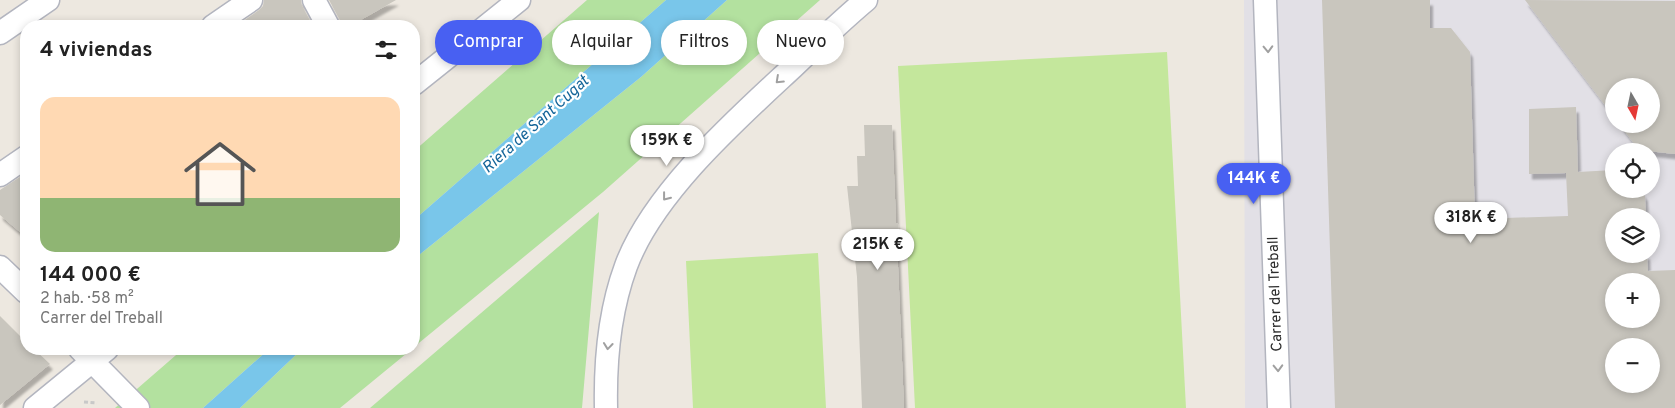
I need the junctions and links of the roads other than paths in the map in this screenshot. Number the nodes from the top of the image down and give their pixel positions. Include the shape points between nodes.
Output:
1 (48, 0) edge
2 (251, 0) edge
3 (314, 0) edge
4 (519, 0) edge
5 (866, 0) edge
6 (1265, 0) edge
7 (222, 20) edge
8 (325, 20) edge
9 (0, 33) edge
10 (420, 79) edge
11 (20, 161) edge
12 (0, 175) edge
13 (0, 266) edge
14 (20, 286) edge
15 (91, 355) edge
16 (95, 355) edge
17 (132, 402) edge
18 (35, 408) edge
19 (606, 408) edge
20 (1279, 408) edge

1 - 9 street
2 - 7 street
3 - 8 street
4 - 10 street
5 -> 19 street via 709,148 664,199 639,237 626,265 610,332
6 -> 20 street, Carrer del Treball
11 - 12 street
13 - 14 street
15 - 18 street
16 - 17 street

